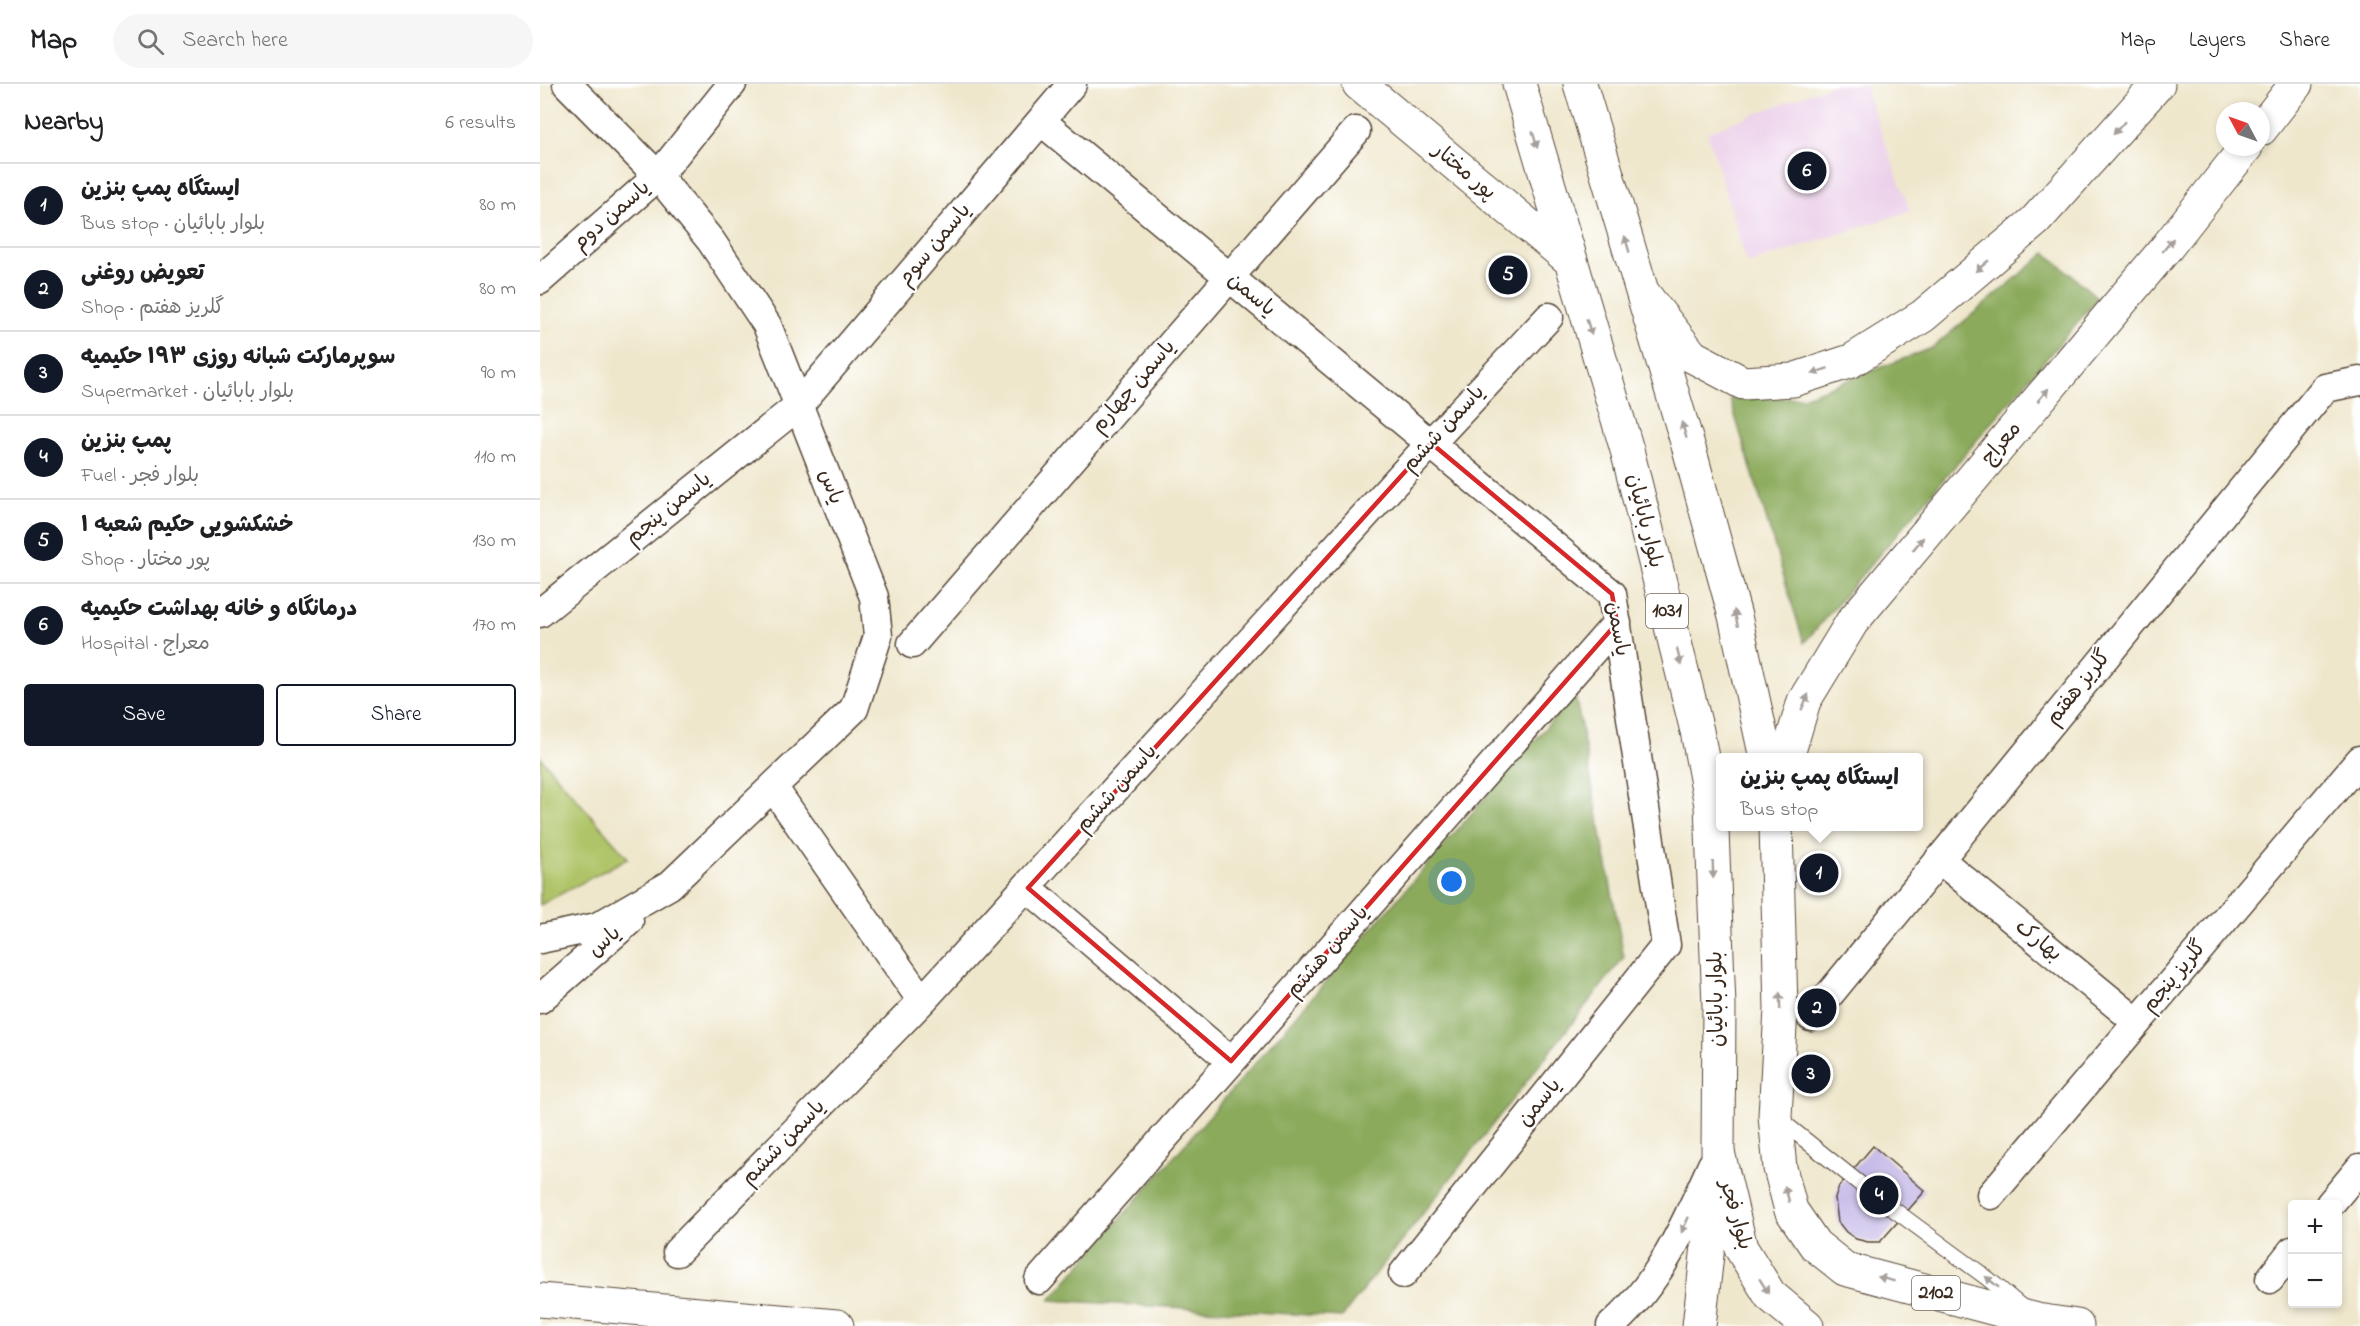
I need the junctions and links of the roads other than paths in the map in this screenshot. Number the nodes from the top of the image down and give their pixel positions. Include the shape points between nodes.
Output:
1 (567, 84) edge
2 (732, 84) edge
3 (1072, 84) edge
4 (1359, 84) edge
5 (1519, 84) edge
6 (1580, 84) edge
7 (2158, 84) edge
8 (2296, 84) edge
9 (2270, 117) edge
10 (1041, 121) junction
11 (1356, 131) dead end
12 (2239, 156) edge
13 (658, 176) junction
14 (1569, 259) junction
15 (1229, 276) junction
16 (540, 280) edge
17 (1640, 290) junction
18 (1549, 317) dead end
19 (2360, 381) edge
20 (798, 405) junction
21 (1431, 443) junction
22 (540, 613) edge
23 (1617, 623) junction
24 (912, 644) dead end
25 (1765, 753) edge
26 (1788, 753) edge
27 (2360, 760) edge
28 (773, 787) junction
29 (1776, 831) edge
30 (1939, 859) junction
31 (670, 885) junction
32 (1028, 888) junction
33 (540, 939) edge
34 (540, 999) edge
35 (922, 1001) junction
36 (1810, 1017) dead end
37 (2138, 1022) junction
38 (1231, 1061) junction
39 (1775, 1116) junction
40 (1718, 1152) junction
41 (2360, 1168) edge
42 (1991, 1195) dead end
43 (2333, 1200) edge
44 (677, 1252) dead end
45 (2290, 1254) edge
46 (1403, 1274) dead end
47 (2270, 1279) dead end
48 (1039, 1280) dead end
49 (540, 1300) edge
50 (2037, 1320) junction
51 (837, 1326) edge
52 (1611, 1326) edge
53 (1699, 1326) edge
54 (1807, 1326) edge
55 (2077, 1326) edge

1 - 13 street, یاس
2 - 13 street, یاسمن دوم
3 - 10 street, یاسمن سوم
4 - 14 main road, پور مختار
5 -> 14 main road, بلوار بابائیان / 1031
17 -> 6 main road
7 -> 17 main road via 2035,221 1923,316 1851,361 1794,380 1743,383 1692,356
8 - 9 main road
10 - 15 street, یاسمن
10 - 20 street, یاسمن سوم
11 - 15 street, یاسمن چهارم
26 -> 12 main road, معراج via 1804,701 1852,622
13 - 16 street, یاسمن دوم
13 - 20 street, یاس via 711,241 767,325
14 -> 40 main road, بلوار بابائیان / 1031 via 1627,450 1697,731 1711,805 1719,1006
15 - 21 street, یاسمن
15 - 24 street, یاسمن چهارم
25 -> 17 main road via 1735,616
18 - 21 street, یاسمن ششم
19 - 30 street, گلریز هفتم via 2325,388
20 - 22 street, یاسمن پنجم
20 - 28 street, یاس via 874,597 878,636 854,709
21 - 23 street, یاسمن via 1612,594
21 - 32 street, یاسمن ششم
23 - 38 street, یاسمن هشتم
23 - 46 street, یاسمن via 1666,945
27 - 37 street, گلریز پنجم
28 - 31 street, یاس
28 - 35 street
39 -> 29 main road via 1781,1009
30 - 36 street, گلریز هفتم
30 - 37 street, بهارک
31 - 33 street, یاس via 597,927
31 - 34 street, یاس
32 - 35 street, یاسمن ششم
32 - 38 street
35 - 44 street, یاسمن ششم
37 - 42 street, گلریز پنجم
38 - 48 street, یاسمن هشتم
50 -> 39 lane
50 -> 39 main road, 2102 via 1845,1269 1815,1245 1791,1210 1780,1168
40 -> 52 street via 1675,1246 1629,1311
40 - 53 main road, بلوار بابائیان / 1031
40 -> 54 main road, بلوار فجر via 1741,1248 1770,1295
41 - 43 street
45 - 47 street
49 - 51 main road
50 - 55 main road, 2102

